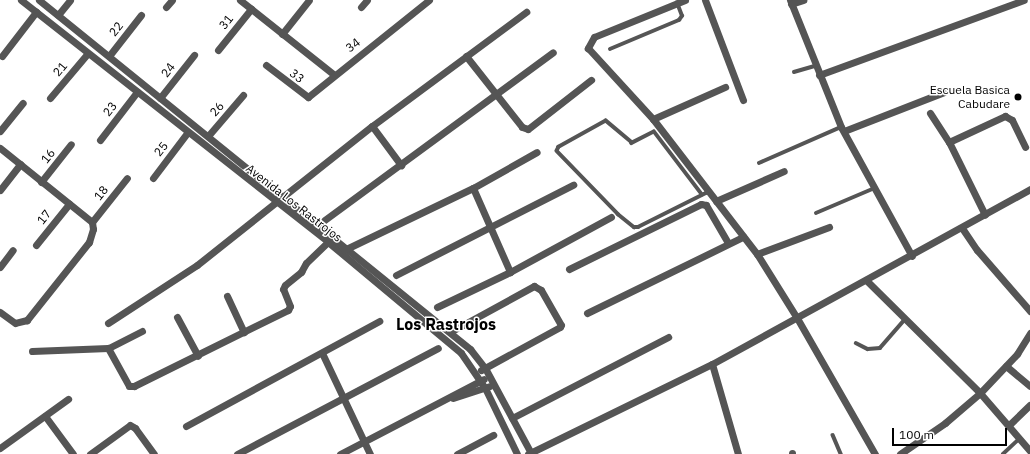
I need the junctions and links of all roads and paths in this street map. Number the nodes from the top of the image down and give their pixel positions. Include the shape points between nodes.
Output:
1 (22, 0) edge
2 (39, 0) edge
3 (70, 0) edge
4 (172, 0) edge
5 (240, 0) edge
6 (309, 0) edge
7 (367, 0) edge
8 (429, 0) edge
9 (685, 0) edge
10 (705, 0) edge
11 (803, 0) edge
12 (1024, 0) edge
13 (791, 2) edge
14 (677, 3) junction
15 (166, 7) dead end
16 (361, 7) dead end
17 (251, 9) junction
18 (36, 12) junction
19 (526, 12) dead end
20 (58, 15) junction
21 (142, 16) dead end
22 (282, 34) junction
23 (610, 49) dead end
24 (218, 50) dead end
25 (553, 52) dead end
26 (87, 54) junction
27 (194, 55) dead end
28 (2, 56) dead end
29 (109, 56) junction
30 (466, 56) junction
31 (266, 65) dead end
32 (815, 66) junction
33 (794, 72) dead end
34 (333, 74) junction
35 (819, 75) junction
36 (591, 80) dead end
37 (725, 86) dead end
38 (137, 92) junction
39 (944, 92) dead end
40 (243, 95) dead end
41 (495, 95) junction
42 (50, 98) dead end
43 (160, 98) junction
44 (743, 100) dead end
45 (23, 103) dead end
46 (930, 113) dead end
47 (653, 119) junction
48 (372, 126) junction
49 (843, 129) junction
50 (0, 131) edge
51 (187, 133) junction
52 (208, 136) junction
53 (100, 140) dead end
54 (949, 142) junction
55 (71, 144) dead end
56 (1025, 147) dead end
57 (0, 148) edge
58 (537, 152) dead end
59 (758, 163) dead end
60 (20, 164) junction
61 (401, 165) junction
62 (784, 171) dead end
63 (127, 178) dead end
64 (152, 178) dead end
65 (41, 182) junction
66 (573, 185) dead end
67 (472, 188) junction
68 (875, 188) junction
69 (1030, 189) edge
70 (0, 190) edge
71 (709, 191) junction
72 (702, 195) junction
73 (283, 197) junction
74 (716, 201) junction
75 (277, 203) junction
76 (69, 204) junction
77 (816, 213) dead end
78 (985, 215) junction
79 (611, 217) dead end
80 (92, 222) junction
81 (315, 227) junction
82 (829, 228) dead end
83 (962, 228) junction
84 (490, 229) junction
85 (743, 237) junction
86 (330, 240) junction
87 (728, 244) junction
88 (36, 245) dead end
89 (13, 250) dead end
90 (344, 251) junction
91 (757, 254) junction
92 (912, 256) junction
93 (0, 267) edge
94 (569, 269) dead end
95 (510, 272) junction
96 (396, 275) dead end
97 (866, 280) junction
98 (227, 296) dead end
99 (437, 307) dead end
100 (1030, 311) edge
101 (0, 312) edge
102 (587, 314) dead end
103 (177, 316) dead end
104 (797, 318) junction
105 (906, 319) junction
106 (379, 321) dead end
107 (108, 323) dead end
108 (142, 331) dead end
109 (244, 332) junction
110 (450, 332) junction
111 (1030, 333) edge
112 (668, 337) dead end
113 (856, 343) dead end
114 (108, 348) junction
115 (438, 348) dead end
116 (32, 351) dead end
117 (322, 353) junction
118 (198, 356) junction
119 (712, 364) junction
120 (1006, 366) junction
121 (484, 368) junction
122 (477, 373) junction
123 (489, 376) junction
124 (481, 380) junction
125 (494, 384) junction
126 (1030, 386) edge
127 (485, 388) junction
128 (980, 393) junction
129 (68, 399) dead end
130 (343, 400) junction
131 (447, 400) junction
132 (1030, 405) edge
133 (45, 416) junction
134 (512, 418) junction
135 (1008, 425) junction
136 (186, 426) dead end
137 (493, 435) dead end
138 (833, 435) dead end
139 (1020, 438) junction
140 (364, 441) junction
141 (0, 448) edge
142 (1030, 451) edge
143 (530, 453) edge
144 (73, 454) edge
145 (90, 454) edge
146 (154, 454) edge
147 (237, 454) edge
148 (340, 454) edge
149 (370, 454) edge
150 (457, 454) edge
151 (516, 454) edge
152 (738, 454) edge
153 (840, 454) edge
154 (875, 454) edge
155 (900, 454) edge
156 (1003, 454) edge

1 - 18 street, Avenida Los Rastrojos
2 - 20 street, Avenida Los Rastrojos
3 - 20 street
4 - 15 street
5 - 17 street
6 - 22 street
7 - 16 street
8 - 34 street, 34
9 - 14 street
10 - 44 street
11 - 13 street
12 - 35 street
13 - 32 street
14 - 23 lane via 682,16 679,20
14 - 47 street via 594,37 588,46
17 - 22 street
17 - 24 street, 31
18 - 26 street, Avenida Los Rastrojos
18 - 28 street
19 - 30 street
20 - 29 street, Avenida Los Rastrojos
21 - 29 street, 22
22 - 34 street
25 - 41 street
26 - 38 street, Avenida Los Rastrojos
26 - 42 street, 21
27 - 43 street, 24
29 - 43 street, Avenida Los Rastrojos
30 - 41 street
30 - 48 street
31 - 34 street, 33 via 308,97
32 - 33 lane
32 - 35 street
35 - 49 street
36 - 41 street via 528,129 522,127
37 - 47 street
38 - 51 street, Avenida Los Rastrojos
38 - 53 street, 23
39 - 49 street
40 - 52 street, 26
41 - 61 street
43 - 52 street, Avenida Los Rastrojos
45 - 50 street
46 - 54 street
47 - 71 street
48 - 61 street
48 - 73 street
49 - 59 lane
49 - 68 street
51 - 64 street, 25
51 - 75 street, Avenida Los Rastrojos
52 - 73 street, Avenida Los Rastrojos
54 - 56 street via 1005,116 1012,120
54 - 78 street
55 - 65 street, 16
57 - 60 street
58 - 67 street
60 - 65 street
60 - 70 street
61 - 81 street
62 - 74 street
63 - 80 street, 18
65 - 76 street
66 - 84 street
67 - 84 street
67 - 90 street
68 - 77 lane
68 - 92 street
69 - 78 street
71 - 72 lane
71 - 74 street
72 - 72 lane via 634,227 556,151 606,120 632,143 654,132
73 - 75 street
73 - 81 street, Avenida Los Rastrojos
74 - 85 street
75 - 81 street, Avenida Los Rastrojos
75 - 107 street via 197,265
76 - 80 street
76 - 88 street, 17
78 - 83 street
79 - 95 street
80 - 101 street via 92,236 89,242 27,320 15,324
81 - 86 street, Avenida Los Rastrojos
82 - 91 street
83 - 92 street
83 - 100 street via 977,250
84 - 95 street
84 - 96 street
85 - 87 street
85 - 91 street
86 - 90 street, Avenida Los Rastrojos
86 - 109 street via 306,263 301,272 285,285 284,289 290,303 288,310
87 - 94 street via 706,205 701,204
87 - 102 street
89 - 93 street
90 - 110 street, Avenida Los Rastrojos
90 - 122 street, Avenida Los Rastrojos via 461,353
91 - 104 street
92 - 97 street
95 - 99 street
97 - 104 street
97 - 105 street
98 - 109 street
103 - 118 street
104 - 119 street
104 - 154 street
105 - 113 lane via 880,348 868,349
105 - 128 street
106 - 117 street
108 - 114 street
109 - 118 street
110 - 121 street, Avenida Los Rastrojos via 470,349
110 - 121 street via 534,286 538,287 560,327
111 - 120 street
112 - 134 street
114 - 116 street
114 - 118 street via 126,383 134,386
115 - 130 street
117 - 130 street
117 - 136 street
119 - 143 street
119 - 152 street
120 - 126 street
120 - 128 street
121 - 122 street
121 - 123 street, Avenida Los Rastrojos
122 - 124 street, Avenida Los Rastrojos
123 - 124 street
123 - 125 street, Avenida Los Rastrojos
124 - 127 street, Avenida Los Rastrojos
124 - 131 street
125 - 127 street
125 - 134 street, Avenida Los Rastrojos
127 - 131 street
127 - 151 street, Avenida Los Rastrojos
128 - 135 street
128 - 155 street via 945,423
129 - 133 street
130 - 140 street
130 - 147 street
131 - 140 street
132 - 135 street
133 - 141 street
133 - 144 street
134 - 143 street, Avenida Los Rastrojos
135 - 139 street
137 - 150 street
138 - 153 lane
139 - 142 street
139 - 156 lane
140 - 148 street
140 - 149 street
145 - 146 street via 130,425

